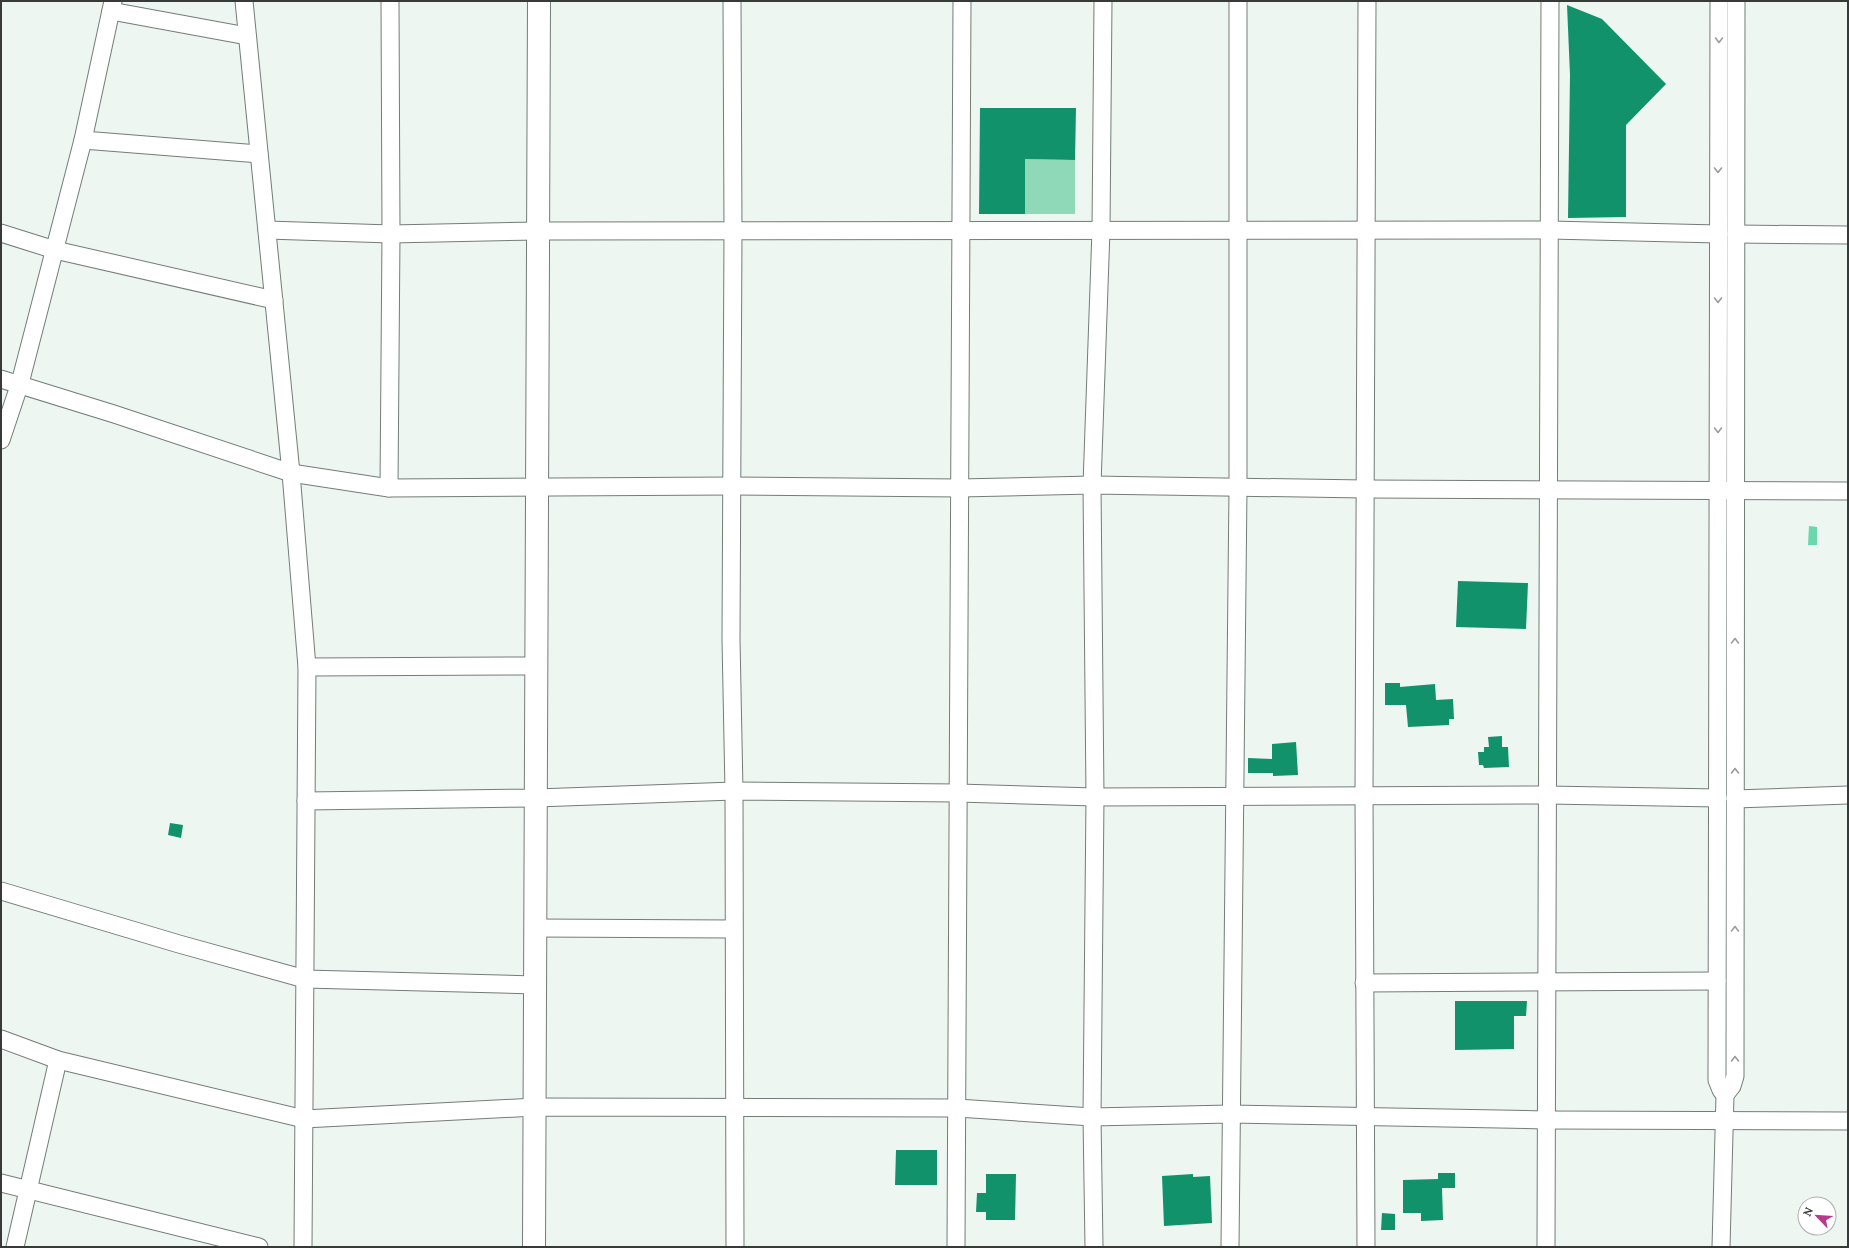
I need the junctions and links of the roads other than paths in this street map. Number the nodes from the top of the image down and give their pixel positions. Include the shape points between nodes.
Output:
1 (244, 1) edge
2 (390, 1) edge
3 (539, 1) edge
4 (732, 1) edge
5 (962, 1) edge
6 (1103, 1) edge
7 (1238, 1) edge
8 (1367, 1) edge
9 (1550, 1) edge
10 (1719, 1) edge
11 (1736, 1) edge
12 (112, 6) edge
13 (247, 36) junction
14 (83, 140) junction
15 (259, 154) junction
16 (267, 230) junction
17 (961, 230) junction
18 (1101, 230) junction
19 (1237, 230) junction
20 (1366, 230) junction
21 (1550, 230) junction
22 (538, 231) junction
23 (733, 231) junction
24 (1, 233) edge
25 (392, 234) junction
26 (1718, 234) junction
27 (1736, 234) junction
28 (1848, 235) edge
29 (55, 250) junction
30 (274, 300) junction
31 (1, 379) edge
32 (20, 383) junction
33 (1, 440) edge
34 (291, 473) junction
35 (1092, 485) junction
36 (731, 486) junction
37 (537, 487) junction
38 (390, 488) junction
39 (959, 488) junction
40 (1238, 488) junction
41 (1365, 489) junction
42 (1549, 490) junction
43 (1736, 490) junction
44 (1718, 491) junction
45 (1848, 491) edge
46 (536, 666) junction
47 (307, 667) junction
48 (734, 791) junction
49 (958, 793) junction
50 (1234, 795) junction
51 (1364, 795) junction
52 (1548, 795) junction
53 (1848, 795) edge
54 (1095, 797) junction
55 (536, 798) junction
56 (1718, 798) junction
57 (1735, 799) junction
58 (306, 801) junction
59 (1, 891) edge
60 (535, 928) junction
61 (734, 929) junction
62 (305, 979) junction
63 (1717, 981) junction
64 (1364, 983) junction
65 (1547, 983) junction
66 (535, 985) junction
67 (1, 1039) edge
68 (58, 1060) junction
69 (1725, 1095) junction
70 (535, 1107) junction
71 (957, 1108) junction
72 (736, 1109) junction
73 (1230, 1114) junction
74 (1365, 1116) junction
75 (1092, 1117) junction
76 (304, 1119) junction
77 (1546, 1120) junction
78 (1724, 1120) junction
79 (1848, 1121) edge
80 (1, 1183) edge
81 (29, 1190) junction
82 (15, 1247) edge
83 (258, 1247) edge
84 (303, 1247) edge
85 (534, 1247) edge
86 (735, 1247) edge
87 (956, 1247) edge
88 (1094, 1247) edge
89 (1230, 1247) edge
90 (1366, 1247) edge
91 (1546, 1247) edge
92 (1721, 1247) edge

1 - 13 street
2 - 25 street
3 - 22 street
4 - 23 street
5 - 17 street
6 - 18 street
7 - 19 street
8 - 20 street
9 - 21 street
10 -> 26 street
11 - 27 street
12 - 13 street
12 - 14 street
13 - 15 street
14 - 15 street
14 - 29 street
15 - 16 street
16 - 25 street
16 - 30 street
17 - 18 street
17 - 23 street
17 - 39 street
18 - 19 street
18 - 35 street
19 - 20 street
19 - 40 street
20 - 21 street
20 - 41 street
21 - 26 street
21 - 42 street
22 - 23 street
22 - 25 street
22 - 37 street
23 - 36 street
24 - 29 street
25 - 38 street
26 -> 44 street
27 - 28 street
27 - 43 street
29 - 30 street
29 - 32 street
30 - 34 street
31 - 32 street
32 - 33 street
32 - 34 street
34 - 38 street
34 - 47 street
35 - 39 street
35 - 40 street
35 - 54 street
36 - 37 street
36 - 39 street
36 - 48 street via 730,639
37 - 38 street
37 - 46 street
39 - 49 street
40 - 41 street
40 - 50 street
41 - 42 street
41 - 51 street
42 - 44 street
42 - 52 street
43 - 44 street
43 - 45 street
57 -> 43 street
44 - 56 street
46 - 47 street
46 - 55 street
47 - 58 street
48 - 49 street
48 - 55 street
48 - 61 street
49 - 54 street
49 - 71 street
50 - 51 street
50 - 54 street
50 - 73 street
51 - 52 street
51 - 64 street
52 - 56 street
52 - 65 street
53 - 57 street
54 - 75 street
55 - 58 street
55 - 60 street
56 - 63 street
69 -> 57 street via 1732,1086 1735,1076
58 - 62 street
59 - 62 street
60 - 61 street
60 - 66 street
61 - 72 street
62 - 66 street
62 - 76 street
63 - 65 street
63 - 69 street via 1717,1080
64 - 65 street
64 - 74 street
65 - 77 street
66 - 70 street
67 - 68 street
68 - 76 street
68 - 81 street
69 - 78 street
70 - 72 street
70 - 76 street
70 - 85 street
71 - 72 street
71 - 75 street
71 - 87 street
72 - 86 street
73 - 74 street
73 - 75 street
73 - 89 street
74 - 77 street
74 - 90 street
75 - 88 street
76 - 84 street
77 - 78 street
77 - 91 street
78 - 79 street
78 - 92 street
80 - 81 street
81 - 82 street
81 - 83 street

